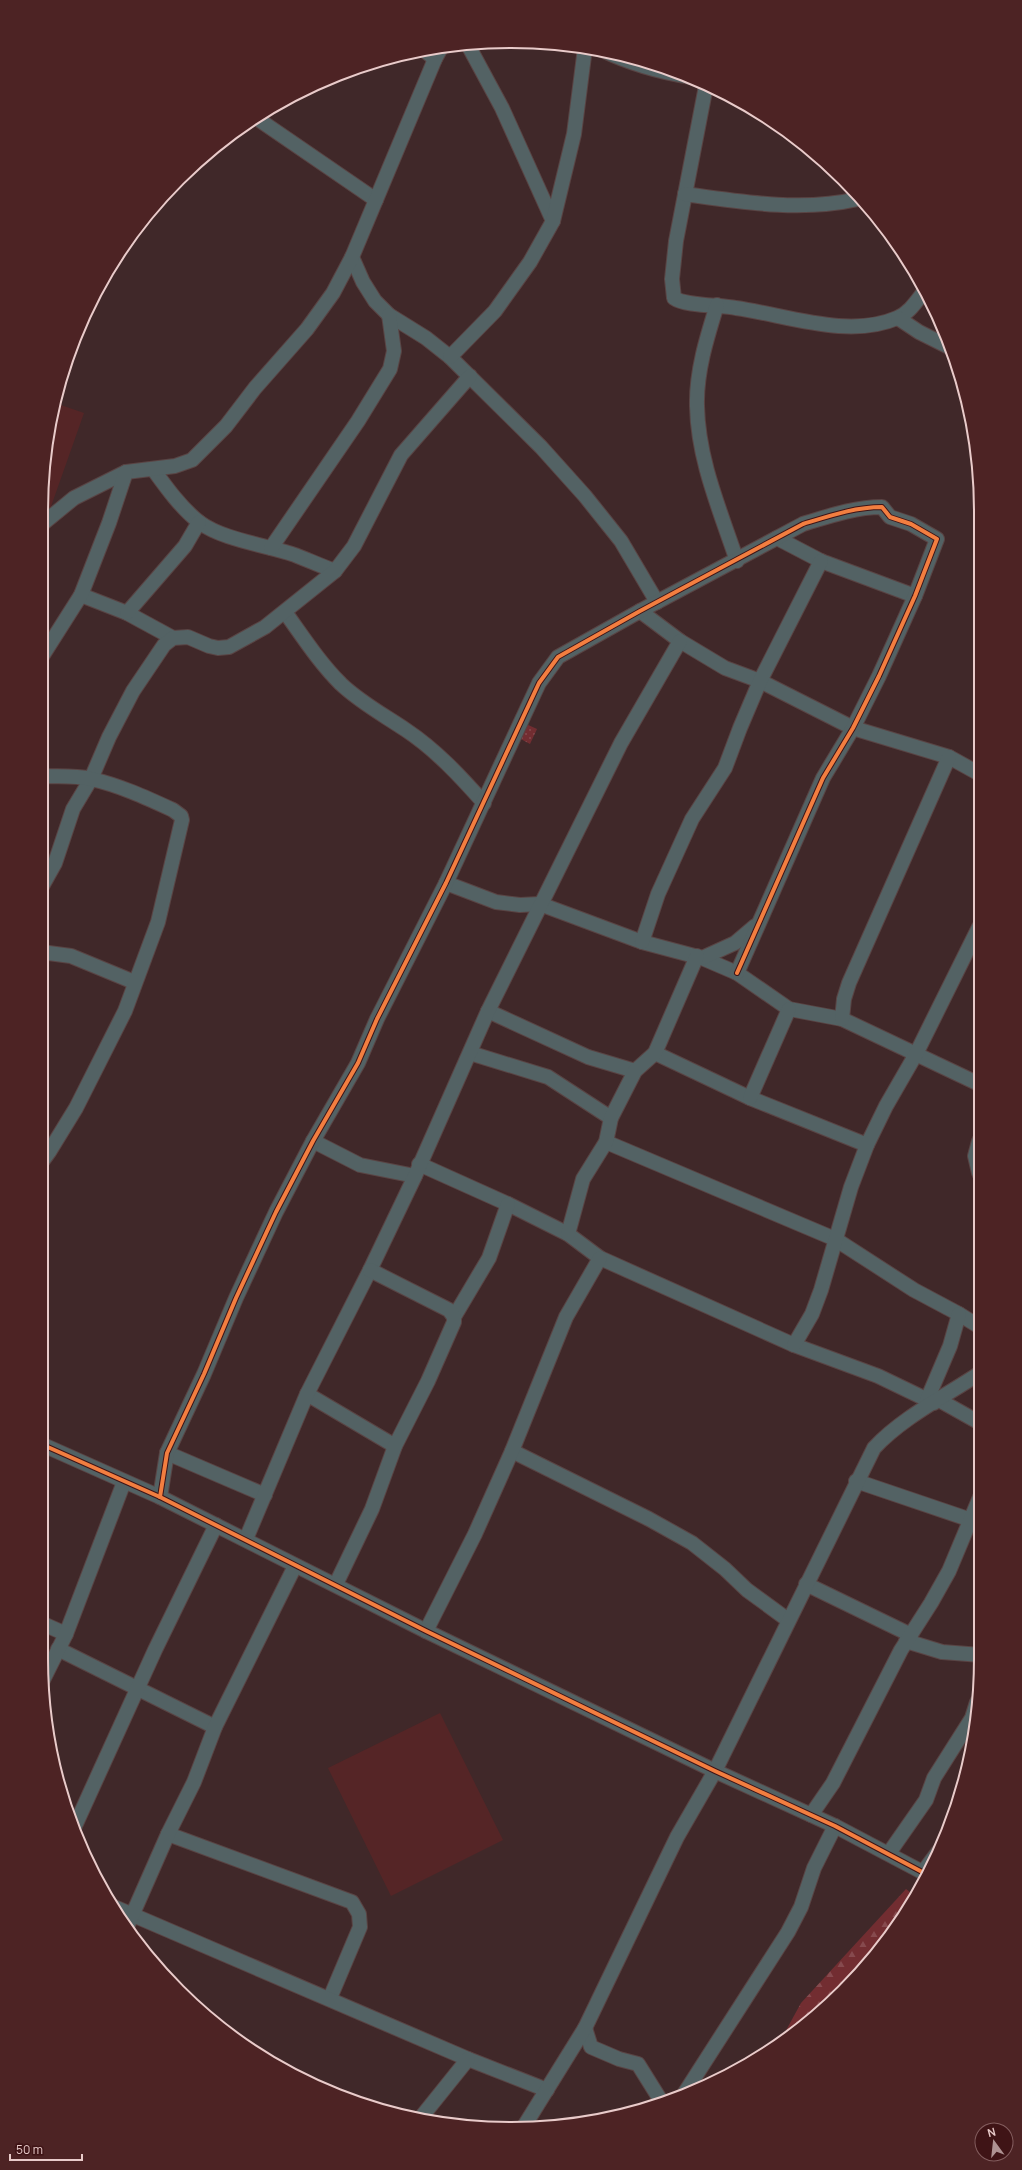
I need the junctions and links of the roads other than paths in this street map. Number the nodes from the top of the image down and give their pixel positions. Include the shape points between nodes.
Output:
1 (471, 50) edge
2 (437, 54) edge
3 (584, 54) edge
4 (638, 66) edge
5 (660, 73) edge
6 (705, 91) edge
7 (261, 121) edge
8 (685, 194) junction
9 (376, 200) junction
10 (853, 200) edge
11 (553, 221) junction
12 (352, 257) junction
13 (921, 296) edge
14 (717, 305) junction
15 (389, 315) junction
16 (898, 318) junction
17 (942, 344) edge
18 (450, 357) junction
19 (470, 376) junction
20 (153, 468) junction
21 (126, 472) junction
22 (48, 519) edge
23 (199, 522) junction
24 (777, 538) junction
25 (271, 548) junction
26 (737, 561) junction
27 (821, 561) junction
28 (335, 572) junction
29 (81, 595) junction
30 (915, 596) junction
31 (657, 602) junction
32 (640, 611) junction
33 (285, 612) junction
34 (127, 613) junction
35 (173, 638) junction
36 (680, 641) junction
37 (48, 647) edge
38 (760, 681) junction
39 (853, 728) junction
40 (949, 757) junction
41 (974, 771) edge
42 (48, 776) edge
43 (91, 779) junction
44 (484, 803) junction
45 (48, 876) edge
46 (446, 883) junction
47 (540, 904) junction
48 (763, 913) junction
49 (974, 935) edge
50 (642, 942) junction
51 (48, 956) edge
52 (699, 957) junction
53 (737, 973) junction
54 (134, 982) junction
55 (789, 1009) junction
56 (488, 1010) junction
57 (842, 1020) junction
58 (655, 1053) junction
59 (470, 1054) junction
60 (916, 1054) junction
61 (635, 1071) junction
62 (974, 1082) edge
63 (750, 1098) junction
64 (611, 1118) junction
65 (313, 1141) junction
66 (606, 1142) junction
67 (867, 1145) junction
68 (48, 1148) edge
69 (417, 1170) junction
70 (508, 1204) junction
71 (568, 1234) junction
72 (835, 1239) junction
73 (600, 1258) junction
74 (370, 1270) junction
75 (959, 1314) junction
76 (454, 1317) junction
77 (974, 1323) edge
78 (794, 1344) junction
79 (974, 1377) edge
80 (307, 1394) junction
81 (933, 1401) junction
82 (974, 1420) edge
83 (395, 1446) junction
84 (48, 1447) edge
85 (512, 1451) junction
86 (167, 1453) junction
87 (856, 1481) junction
88 (124, 1482) junction
89 (265, 1495) junction
90 (160, 1497) junction
91 (974, 1512) edge
92 (971, 1520) junction
93 (216, 1525) junction
94 (246, 1539) junction
95 (295, 1566) junction
96 (336, 1584) junction
97 (806, 1584) junction
98 (788, 1620) junction
99 (48, 1626) edge
100 (426, 1631) junction
101 (66, 1634) junction
102 (909, 1638) junction
103 (58, 1649) junction
104 (974, 1654) edge
105 (48, 1669) edge
106 (137, 1687) junction
107 (970, 1722) edge
108 (215, 1727) junction
109 (715, 1771) junction
110 (811, 1815) junction
111 (77, 1820) edge
112 (835, 1826) junction
113 (168, 1834) junction
114 (889, 1853) junction
115 (922, 1871) edge
116 (130, 1921) edge
117 (330, 1998) junction
118 (585, 2028) junction
119 (468, 2059) junction
120 (689, 2087) edge
121 (547, 2090) junction
122 (659, 2097) edge
123 (424, 2114) edge
124 (528, 2121) edge

1 - 11 street via 502,108
2 - 9 street
3 - 11 street via 574,134
4 - 5 street
6 - 8 street
7 - 9 street
8 - 10 street via 739,202 795,206 832,205
8 - 14 street via 676,241 672,280 674,298 679,302
9 - 12 street
11 - 18 street via 530,262 495,311
12 - 15 street via 375,301
12 - 20 street via 333,293 307,329 207,446 192,460 175,466
13 - 16 street
14 - 16 street via 770,312 832,326 854,327
14 - 26 street via 706,340 700,372 696,404 698,432 704,462
15 - 18 street via 426,338
15 - 25 street via 394,351 390,369 358,421
16 - 17 street
18 - 19 street
19 - 28 street via 401,455 354,546
19 - 31 street via 585,496 621,541
20 - 21 street
20 - 23 street via 169,490
21 - 22 street via 74,498
21 - 29 street
23 - 25 street
23 - 34 street via 185,546
24 - 26 street
24 - 27 street
24 - 30 street via 803,524 830,515 882,507 890,517 911,524 937,539
25 - 28 street
26 - 31 street
27 - 30 street
27 - 38 street
28 - 33 street
29 - 34 street
29 - 37 street
30 - 39 street
31 - 32 street
32 - 36 street
32 - 44 street via 558,657 539,683
33 - 35 street via 265,627 229,647 209,646 188,637
33 - 44 street via 314,655 341,684 434,751 457,772
34 - 35 street
35 - 43 street via 164,645 133,691 108,737
36 - 38 street via 725,668
36 - 47 street via 621,743
38 - 39 street
38 - 50 street via 725,768 692,819 658,894
39 - 40 street
39 - 48 street via 822,778
40 - 41 street
40 - 57 street via 849,983
42 - 43 street
43 - 45 street via 73,809 55,863
43 - 54 street via 168,807 177,812 182,820 158,922
44 - 46 street
46 - 47 street via 496,902
46 - 65 street via 377,1019 358,1063
47 - 50 street
47 - 56 street
48 - 52 street via 753,929 735,943
48 - 53 street
49 - 60 street
50 - 52 street
51 - 54 street via 71,956
52 - 53 street
52 - 58 street
53 - 55 street
54 - 68 street via 125,1011 95,1072
55 - 57 street
55 - 63 street
56 - 59 street
56 - 61 street via 588,1057
57 - 60 street
58 - 61 street
58 - 63 street
59 - 64 street via 548,1077
59 - 69 street
60 - 62 street
60 - 67 street
61 - 64 street
63 - 67 street
64 - 66 street
65 - 69 street via 360,1165
65 - 86 street via 270,1227
66 - 71 street via 583,1179
66 - 72 street
67 - 72 street
69 - 70 street
69 - 74 street
70 - 71 street
70 - 76 street via 489,1258
71 - 73 street
72 - 75 street via 914,1290
72 - 78 street via 812,1314
73 - 78 street
73 - 85 street via 566,1317
74 - 76 street via 449,1310
74 - 80 street
75 - 77 street
75 - 81 street
76 - 83 street via 451,1330 428,1381
78 - 81 street via 878,1376
79 - 81 street
80 - 83 street
80 - 89 street
81 - 82 street
81 - 87 street via 884,1437 874,1448
83 - 96 street via 372,1509
84 - 88 street
85 - 98 street via 681,1537
85 - 100 street via 475,1534
86 - 89 street
86 - 90 street
87 - 92 street
87 - 97 street
88 - 90 street
88 - 101 street
89 - 94 street
90 - 93 street
91 - 92 street
92 - 102 street via 949,1571
93 - 94 street
93 - 106 street
94 - 95 street
95 - 96 street
95 - 108 street
96 - 100 street
97 - 98 street
97 - 102 street
98 - 109 street
99 - 101 street
100 - 109 street
101 - 103 street
102 - 104 street via 942,1652
102 - 110 street via 891,1668 833,1783
103 - 105 street
103 - 106 street
106 - 108 street
106 - 111 street
107 - 114 street via 934,1778 926,1800
108 - 113 street via 194,1782
109 - 110 street
109 - 118 street via 677,1836
110 - 112 street
112 - 114 street
112 - 120 street via 814,1868 801,1907 788,1932
113 - 116 street
113 - 117 street via 352,1902 359,1914 360,1927
114 - 115 street
116 - 117 street
117 - 119 street
118 - 121 street
118 - 122 street via 591,2047 638,2064
119 - 121 street
119 - 123 street
121 - 124 street

